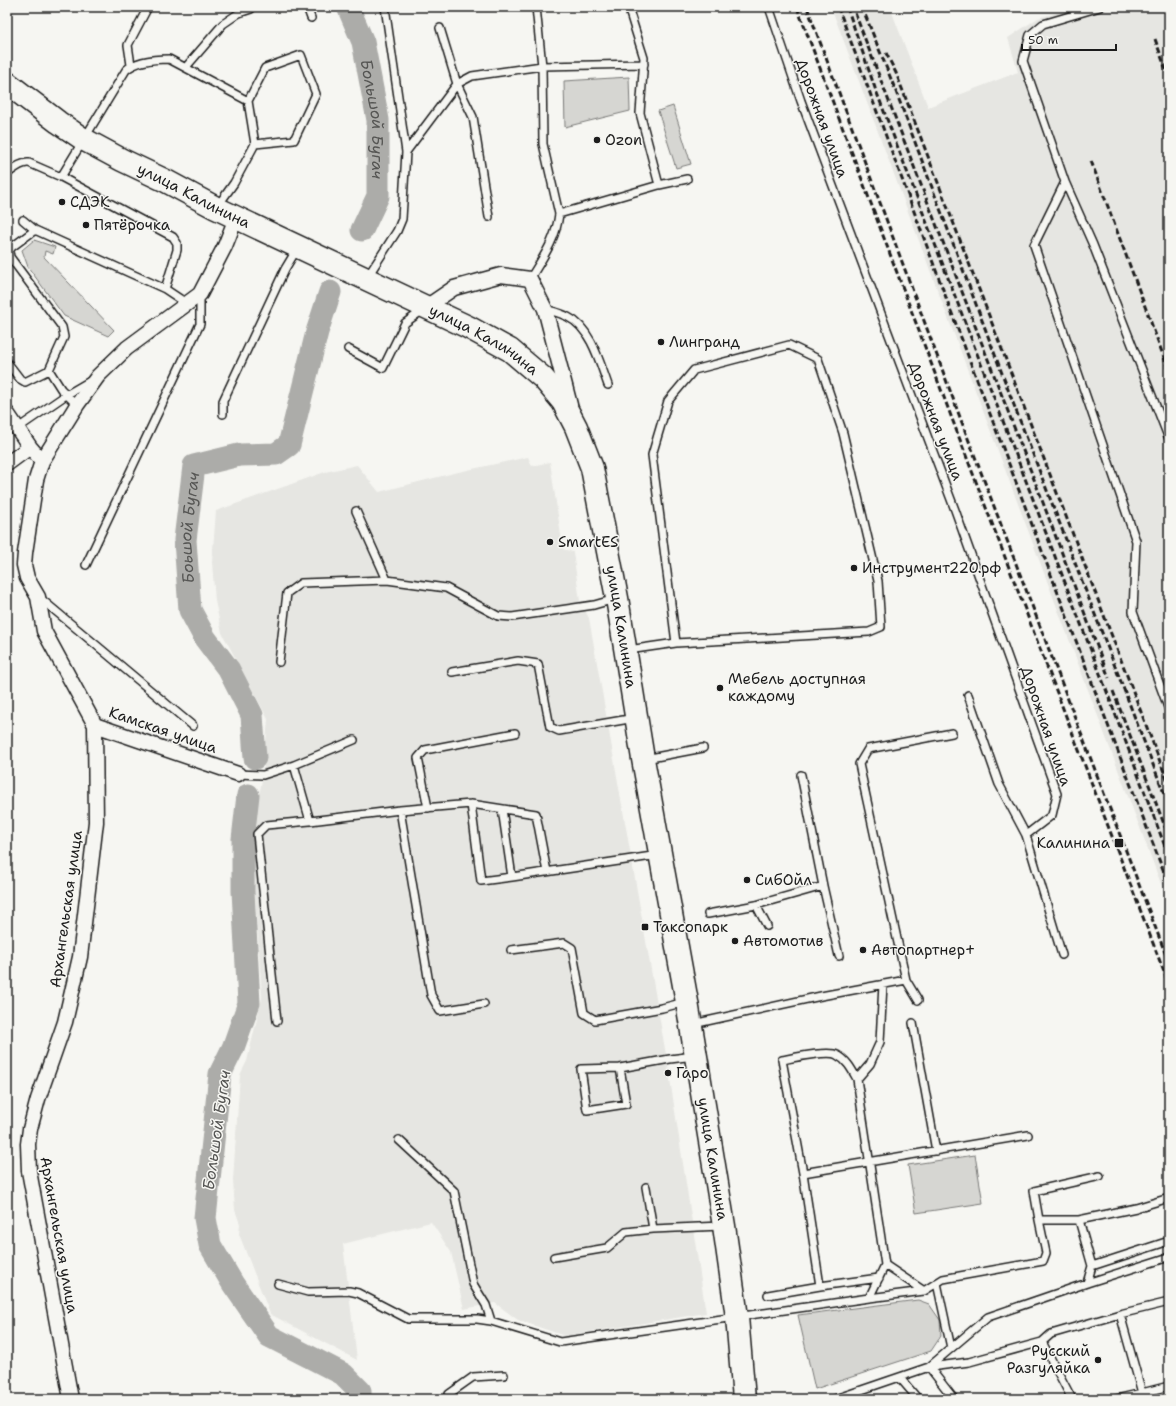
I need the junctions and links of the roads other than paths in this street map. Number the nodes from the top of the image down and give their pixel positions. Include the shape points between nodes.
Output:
1 (148, 7) edge
2 (250, 7) edge
3 (307, 7) edge
4 (385, 7) edge
5 (536, 7) edge
6 (628, 7) edge
7 (769, 7) edge
8 (1100, 7) edge
9 (311, 18) dead end
10 (440, 28) dead end
11 (644, 64) junction
12 (131, 65) junction
13 (542, 66) junction
14 (186, 67) junction
15 (7, 83) edge
16 (457, 84) junction
17 (248, 101) junction
18 (83, 139) junction
19 (255, 144) junction
20 (406, 152) junction
21 (7, 174) edge
22 (61, 177) junction
23 (687, 179) dead end
24 (1065, 182) junction
25 (659, 185) junction
26 (216, 208) junction
27 (559, 214) junction
28 (489, 217) dead end
29 (236, 218) junction
30 (23, 220) dead end
31 (35, 230) junction
32 (298, 248) junction
33 (530, 279) junction
34 (366, 280) junction
35 (165, 289) junction
36 (200, 294) junction
37 (186, 303) junction
38 (426, 307) junction
39 (545, 309) junction
40 (348, 349) dead end
41 (7, 362) edge
42 (49, 370) junction
43 (98, 376) junction
44 (608, 384) dead end
45 (66, 395) junction
46 (77, 405) junction
47 (7, 413) edge
48 (223, 414) dead end
49 (576, 427) junction
50 (18, 428) junction
51 (1169, 439) edge
52 (30, 447) junction
53 (42, 461) junction
54 (7, 464) edge
55 (356, 511) dead end
56 (86, 565) dead end
57 (387, 580) junction
58 (38, 597) junction
59 (617, 598) junction
60 (676, 643) junction
61 (626, 650) junction
62 (278, 662) dead end
63 (452, 672) dead end
64 (968, 695) dead end
65 (1169, 710) edge
66 (637, 718) junction
67 (95, 725) junction
68 (193, 726) dead end
69 (515, 733) dead end
70 (952, 733) dead end
71 (354, 740) dead end
72 (703, 748) dead end
73 (643, 760) junction
74 (294, 765) junction
75 (238, 774) joint
76 (801, 775) dead end
77 (471, 804) junction
78 (428, 808) junction
79 (502, 809) junction
80 (400, 810) junction
81 (310, 821) junction
82 (1026, 835) junction
83 (661, 855) junction
84 (547, 872) junction
85 (512, 877) junction
86 (824, 886) junction
87 (756, 905) junction
88 (708, 914) dead end
89 (767, 926) dead end
90 (511, 950) dead end
91 (1062, 955) dead end
92 (839, 956) dead end
93 (906, 980) junction
94 (883, 984) junction
95 (918, 1000) dead end
96 (687, 1002) junction
97 (484, 1004) dead end
98 (277, 1021) dead end
99 (913, 1023) dead end
100 (691, 1024) junction
101 (696, 1056) junction
102 (620, 1068) junction
103 (857, 1079) junction
104 (1028, 1135) dead end
105 (399, 1140) dead end
106 (936, 1151) junction
107 (870, 1163) junction
108 (803, 1173) junction
109 (1100, 1176) dead end
110 (646, 1187) dead end
111 (1169, 1198) edge
112 (1039, 1220) junction
113 (1079, 1220) junction
114 (724, 1226) junction
115 (653, 1229) junction
116 (1169, 1241) edge
117 (554, 1257) dead end
118 (1169, 1257) edge
119 (885, 1265) junction
120 (1092, 1266) junction
121 (879, 1278) junction
122 (936, 1283) junction
123 (278, 1284) dead end
124 (1087, 1284) junction
125 (820, 1286) junction
126 (924, 1291) junction
127 (768, 1295) dead end
128 (869, 1298) junction
129 (1169, 1302) edge
130 (1120, 1314) junction
131 (737, 1317) junction
132 (491, 1321) junction
133 (1042, 1342) junction
134 (951, 1348) junction
135 (929, 1367) junction
136 (504, 1375) dead end
137 (900, 1378) junction
138 (1169, 1386) edge
139 (1142, 1392) junction
140 (71, 1399) edge
141 (448, 1399) edge
142 (744, 1399) edge
143 (835, 1399) edge
144 (918, 1399) edge
145 (954, 1399) edge
146 (1072, 1399) edge
147 (1116, 1399) edge

1 - 12 lane via 128,45
2 - 14 lane via 251,10 239,13 223,24
3 - 9 lane
4 - 20 lane
5 - 13 lane
6 - 11 lane
7 - 82 lane, Дорожная улица via 801,101 955,510 1057,794 1052,815
8 - 24 lane via 1043,24 1030,35 1023,61
10 - 16 lane
11 - 13 lane
11 - 25 lane via 640,113
12 - 14 lane via 156,59 169,59
12 - 18 lane
13 - 16 lane via 472,76
13 - 27 lane via 544,144
14 - 17 lane
15 - 18 main road, улица Калинина
16 - 20 lane
16 - 28 lane via 473,117
17 - 19 lane
17 - 19 lane via 265,68 301,56 316,94 294,140
18 - 22 lane
18 - 26 main road, улица Калинина
19 - 26 lane via 234,183
20 - 34 lane via 402,219
21 - 22 lane via 24,162
22 - 35 lane via 172,237 177,243 177,250
23 - 25 lane
24 - 51 lane
24 - 65 lane via 1034,245 1136,541 1133,612
25 - 27 lane
26 - 29 main road, улица Калинина
27 - 33 lane via 553,238
29 - 32 main road, улица Калинина
29 - 36 street, Камская улица via 225,246
30 - 31 lane
31 - 35 lane
31 - 42 lane via 9,251 10,257 64,332
32 - 34 main road, улица Калинина
32 - 48 lane via 285,269 223,401
33 - 38 street via 501,275 454,288
33 - 39 street
34 - 38 main road, улица Калинина
35 - 37 lane
36 - 37 street, Камская улица
36 - 56 lane via 200,324
37 - 43 street, Камская улица via 127,348
38 - 40 lane via 405,323 383,368
38 - 49 main road, улица Калинина via 510,350 543,378 562,402
39 - 44 lane via 569,317 583,329 595,348
39 - 49 street
41 - 42 lane via 25,382
42 - 45 lane
43 - 45 lane
43 - 46 street, Камская улица
45 - 46 lane
45 - 50 lane
46 - 53 street, Камская улица
47 - 50 street
49 - 59 main road, улица Калинина via 592,468
50 - 52 street
52 - 53 street
52 - 54 street
53 - 58 street, Камская улица via 36,480 24,553 27,578
55 - 57 lane
57 - 59 lane via 446,588 498,616 512,618 594,605
57 - 62 lane via 301,583 287,594
58 - 67 street, Камская улица via 44,631
58 - 68 lane
59 - 61 main road, улица Калинина
60 - 60 lane via 869,632 881,626 878,581 843,433 818,359 789,345 694,370 668,401 652,455
60 - 61 lane
61 - 66 main road, улица Калинина
63 - 66 lane via 518,661 538,664 550,727 560,731
64 - 82 lane via 999,784
66 - 73 main road, улица Калинина
67 - 75 street, Камская улица
67 - 140 street, Архангельская улица via 96,822 80,956 65,1022 38,1099 28,1144 29,1171
69 - 78 lane via 425,750 418,758
70 - 93 lane via 868,749 859,764
71 - 74 lane
72 - 73 lane
73 - 83 main road, улица Калинина
74 - 75 lane via 263,775
74 - 81 lane
76 - 86 lane
77 - 78 lane
77 - 79 lane
77 - 85 lane via 481,881
78 - 80 lane
79 - 84 lane via 536,814
79 - 85 lane
80 - 81 lane
80 - 97 lane via 431,995 440,1011
81 - 98 lane via 266,825 257,834
82 - 91 lane
83 - 84 lane
83 - 96 main road, улица Калинина
84 - 85 lane
86 - 87 lane
86 - 92 lane
87 - 88 lane
87 - 89 lane
90 - 96 lane via 564,943 572,948 584,1013 595,1020
93 - 94 lane
93 - 95 lane
94 - 100 lane
94 - 103 lane via 880,1042 870,1064
96 - 100 main road, улица Калинина
99 - 106 lane
100 - 101 main road, улица Калинина
101 - 102 lane
101 - 114 main road, улица Калинина
102 - 102 lane via 626,1104 587,1110 581,1069
103 - 107 lane
103 - 108 lane via 850,1066 836,1054 782,1060
104 - 106 lane
105 - 132 lane via 454,1191 473,1284 486,1305
106 - 107 lane
107 - 108 lane
107 - 119 lane
108 - 125 lane
109 - 112 lane via 1034,1191
110 - 115 lane
111 - 113 lane
112 - 113 lane
112 - 122 lane via 1046,1253 1043,1261 943,1279
113 - 120 lane
114 - 115 lane
114 - 131 main road, улица Калинина
115 - 117 lane via 626,1232 607,1248
116 - 120 lane
118 - 124 lane
119 - 121 lane
119 - 126 lane
120 - 124 lane
121 - 125 lane
121 - 128 lane
122 - 126 lane
122 - 134 lane
123 - 132 lane via 308,1292 358,1293 408,1319
124 - 134 lane via 988,1317
125 - 127 lane
126 - 128 lane
128 - 131 lane
129 - 130 lane
130 - 133 lane via 1051,1334
130 - 139 lane
131 - 132 lane via 560,1342
131 - 142 main road, улица Калинина
133 - 135 lane via 969,1362
133 - 146 lane
134 - 135 lane
135 - 137 lane
135 - 145 lane
136 - 141 lane via 473,1377 449,1394
137 - 143 lane
137 - 144 lane
138 - 139 lane
139 - 147 lane

